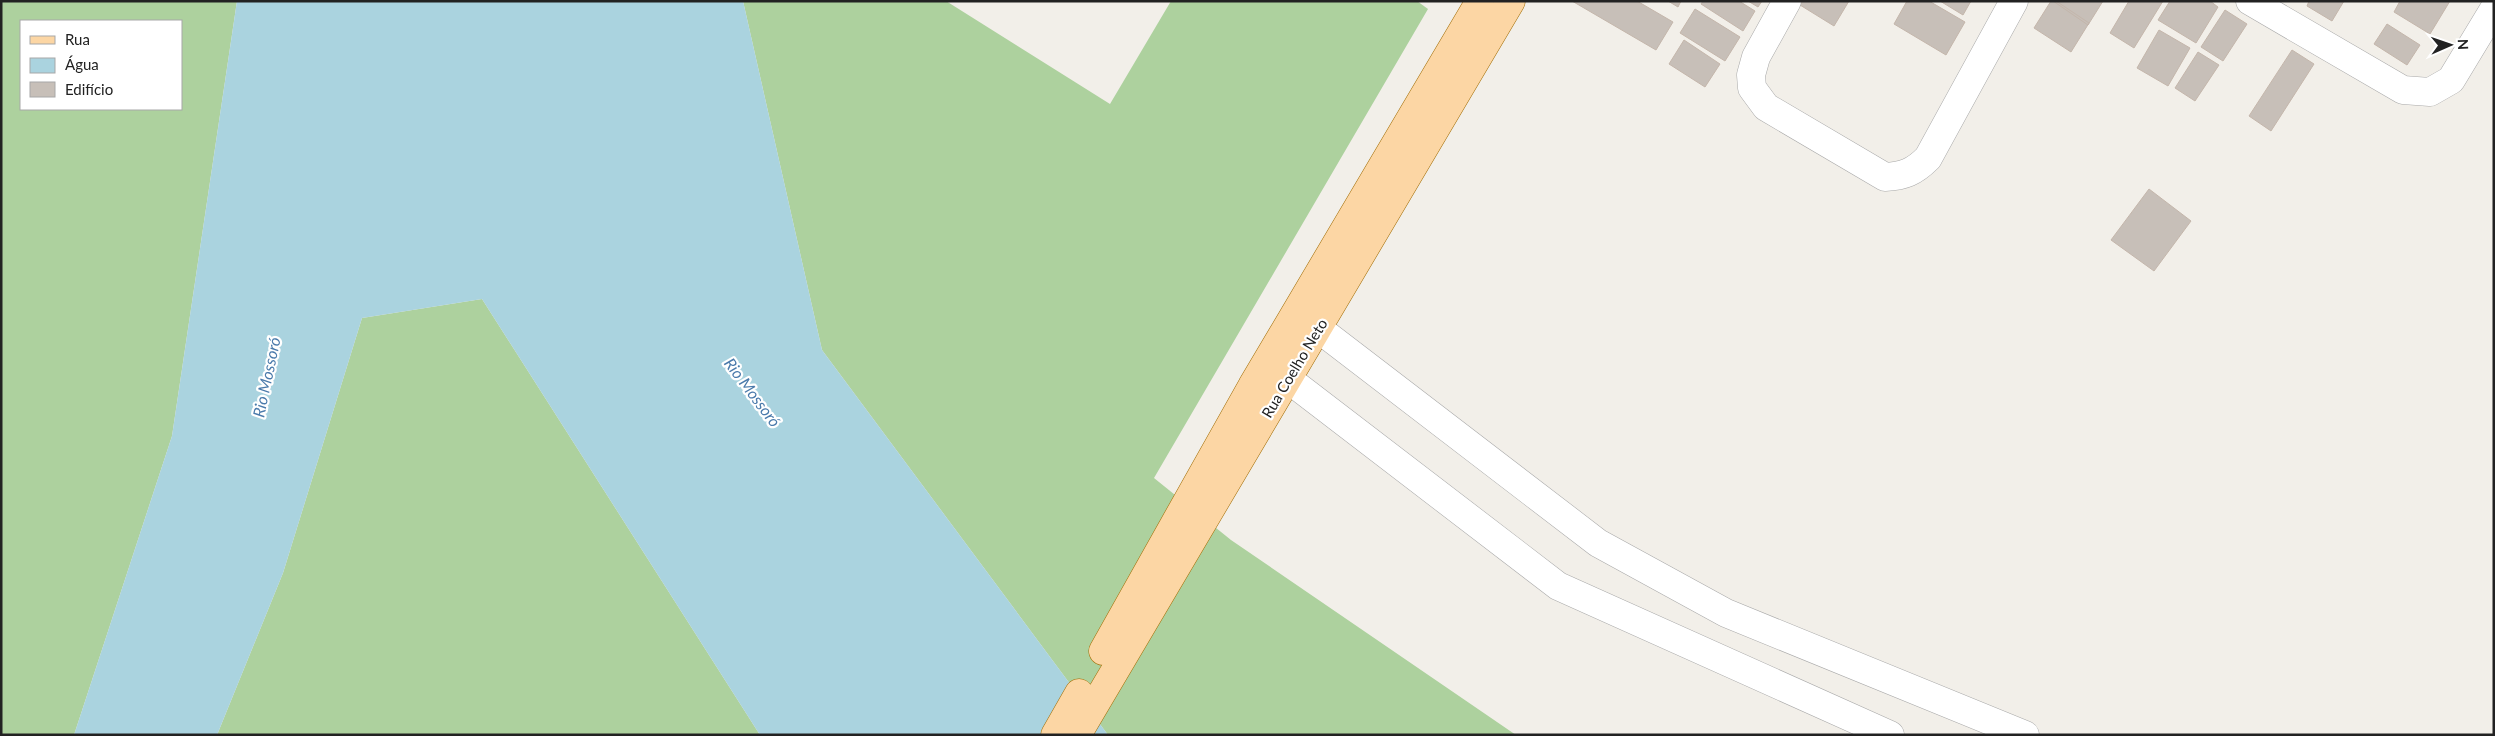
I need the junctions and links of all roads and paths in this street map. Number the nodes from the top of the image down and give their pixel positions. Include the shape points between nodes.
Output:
1 (1480, 1) edge
2 (1511, 1) edge
3 (1788, 1) edge
4 (2014, 1) edge
5 (2250, 1) edge
6 (2494, 9) edge
7 (1296, 311) junction
8 (1318, 328) junction
9 (1264, 366) junction
10 (1288, 379) junction
11 (1126, 630) junction
12 (1055, 735) edge
13 (1077, 735) edge
14 (1890, 735) edge
15 (2025, 735) edge

1 - 7 main road, Rua Coelho Neto
2 - 8 main road, Rua Coelho Neto
3 - 4 street via 1756,57 1751,75 1752,88 1766,107 1885,177 1902,176 1928,158
5 - 6 street via 2403,90 2430,92 2451,80
7 - 8 street
7 - 9 main road, Rua Coelho Neto
8 - 10 main road, Rua Coelho Neto
8 - 15 street via 1598,543 1726,613
9 - 10 street
9 - 11 main road, Rua Coelho Neto
10 - 11 main road, Rua Coelho Neto
10 - 14 street via 1558,586
11 - 12 main road, Rua Coelho Neto
11 - 13 main road, Rua Coelho Neto

